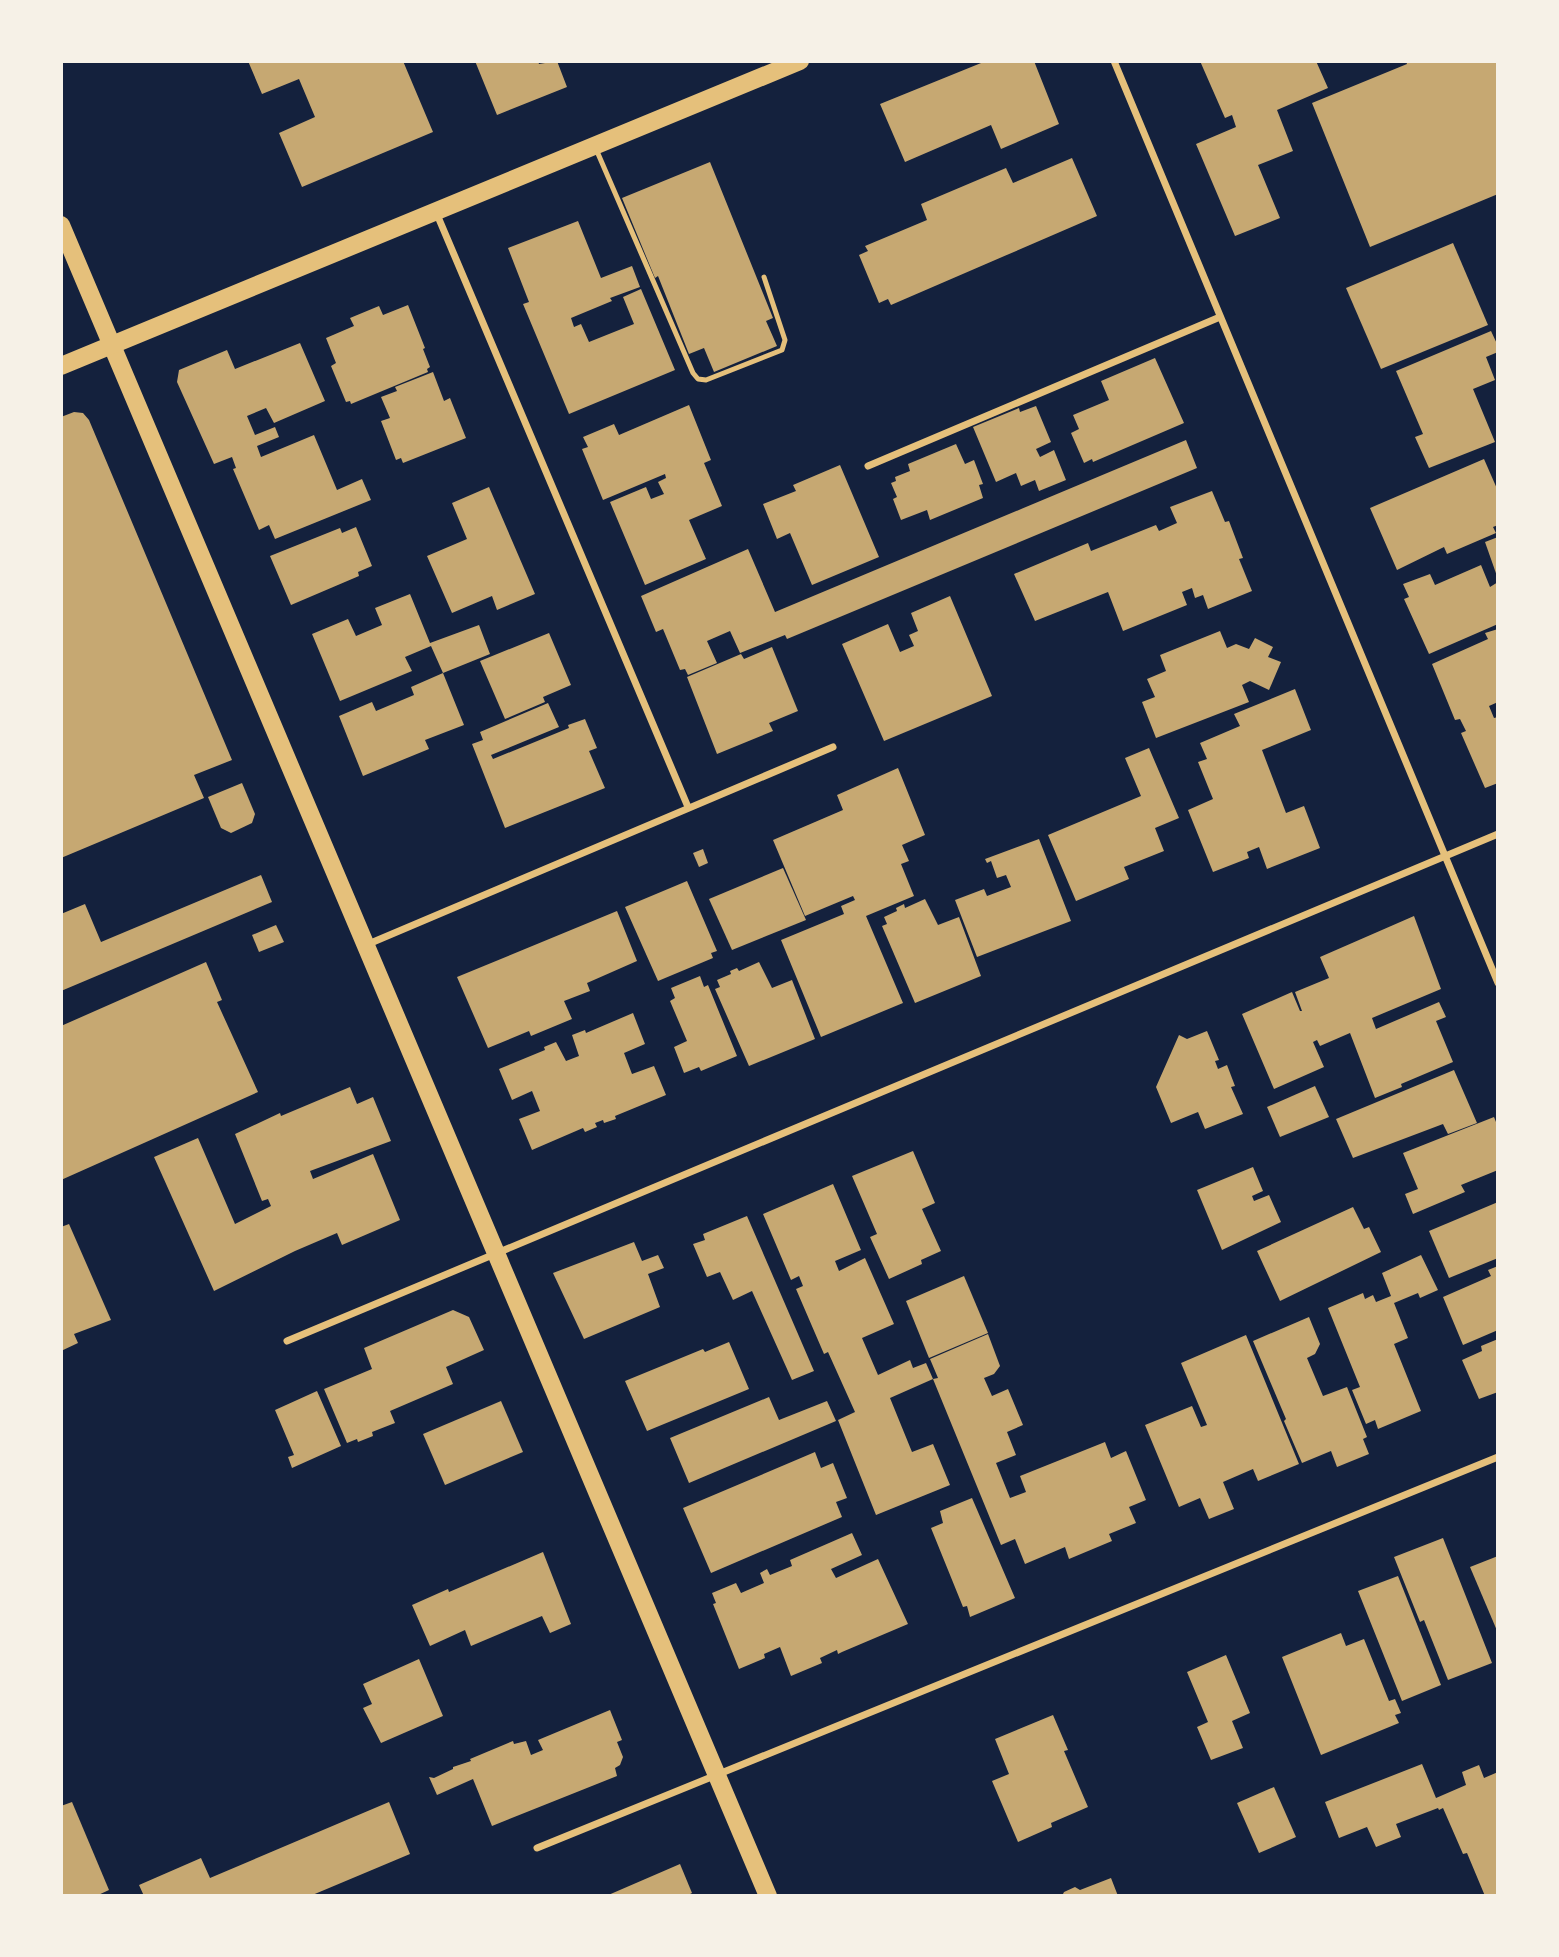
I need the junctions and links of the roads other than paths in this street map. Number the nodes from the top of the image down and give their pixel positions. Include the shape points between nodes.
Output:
1 (800, 61) edge
2 (1114, 61) edge
3 (595, 146) junction
4 (436, 211) junction
5 (61, 225) edge
6 (764, 277) dead end
7 (1220, 317) junction
8 (112, 345) junction
9 (61, 366) edge
10 (868, 466) dead end
11 (833, 747) dead end
12 (688, 807) junction
13 (1498, 834) edge
14 (1445, 856) junction
15 (365, 945) junction
16 (1498, 983) edge
17 (496, 1253) junction
18 (286, 1340) dead end
19 (1498, 1457) edge
20 (716, 1774) junction
21 (537, 1848) dead end
22 (768, 1896) edge

1 - 3 main road
2 - 7 street
3 - 4 main road
3 - 6 lane via 698,379 706,380 782,350 785,340
4 - 8 main road
4 - 12 street
5 - 8 main road
7 - 10 street
7 - 14 street
8 - 9 main road
8 - 15 main road
11 - 12 street
12 - 15 street
13 - 14 street
14 - 16 street
14 - 17 street
15 - 17 main road
17 - 18 street
17 - 20 main road
19 - 20 street
20 - 21 street
20 - 22 main road

